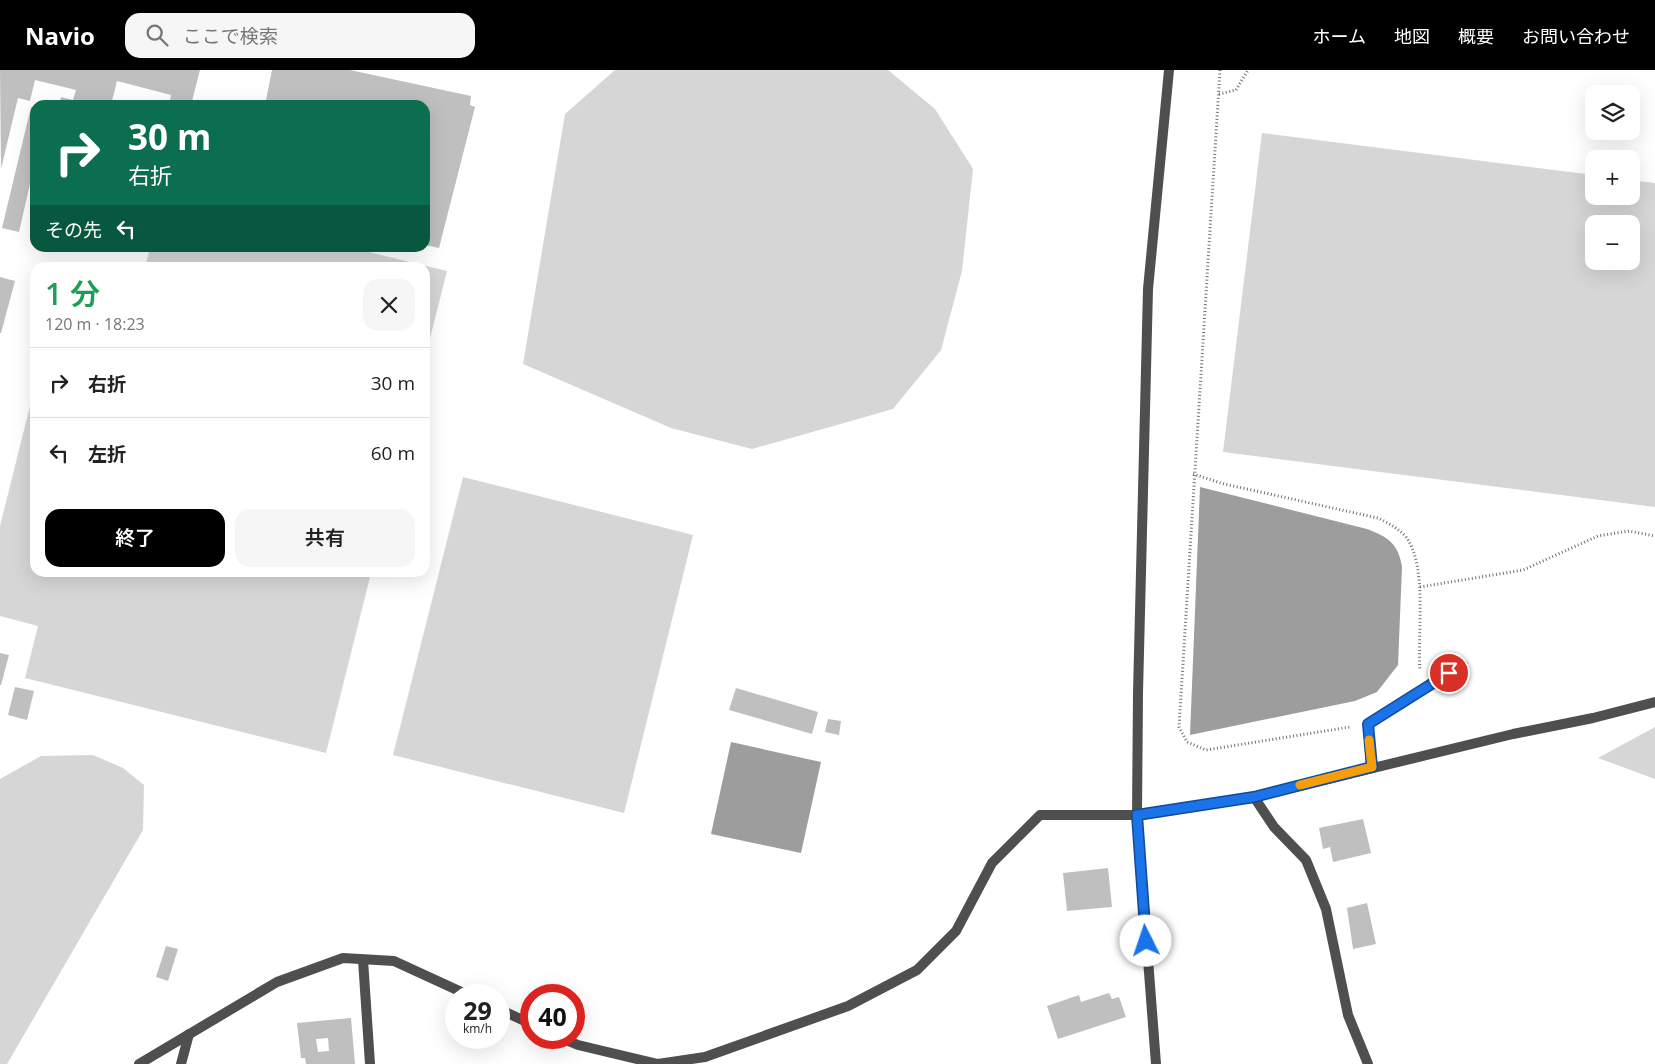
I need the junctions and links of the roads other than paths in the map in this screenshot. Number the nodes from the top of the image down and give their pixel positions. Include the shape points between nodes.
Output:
1 (1169, 70) edge
2 (1462, 665) dead end
3 (1655, 702) edge
4 (1372, 767) junction
5 (1254, 797) junction
6 (1137, 815) junction
7 (363, 960) junction
8 (445, 984) edge
9 (189, 1034) junction
10 (585, 1047) edge
11 (139, 1064) edge
12 (181, 1064) edge
13 (370, 1064) edge
14 (1156, 1064) edge
15 (1368, 1064) edge

1 - 6 street via 1148,290
2 - 4 street via 1368,724
3 - 4 street
4 - 5 street
5 - 6 street
5 - 15 street via 1274,827 1306,860 1326,909 1348,1014
6 - 10 street via 1040,815 992,863 956,931 918,970 848,1006 705,1057 658,1064
6 - 14 street
7 - 8 street via 394,961
7 - 9 street via 343,958 276,982
7 - 13 street
9 - 11 street
9 - 12 street

